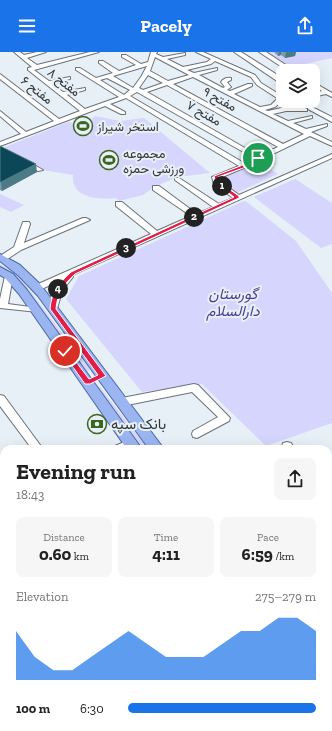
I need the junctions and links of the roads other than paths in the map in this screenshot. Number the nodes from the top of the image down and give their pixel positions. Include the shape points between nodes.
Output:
1 (17, 52) edge
2 (43, 52) edge
3 (96, 52) edge
4 (199, 52) edge
5 (237, 52) edge
6 (262, 52) edge
7 (154, 53) edge
8 (87, 54) junction
9 (183, 54) dead end
10 (124, 56) dead end
11 (222, 56) dead end
12 (23, 57) junction
13 (93, 58) dead end
14 (162, 59) junction
15 (215, 59) junction
16 (62, 60) junction
17 (240, 61) dead end
18 (101, 62) dead end
19 (150, 63) junction
20 (252, 63) dead end
21 (228, 64) junction
22 (281, 64) edge
23 (69, 65) dead end
24 (141, 66) junction
25 (36, 67) junction
26 (57, 68) dead end
27 (236, 68) junction
28 (78, 69) dead end
29 (183, 69) junction
30 (215, 69) dead end
31 (147, 72) junction
32 (118, 73) junction
33 (35, 74) junction
34 (194, 75) junction
35 (0, 76) edge
36 (108, 76) junction
37 (225, 76) junction
38 (68, 78) dead end
39 (276, 78) edge
40 (95, 80) junction
41 (204, 80) junction
42 (48, 83) junction
43 (167, 84) junction
44 (210, 84) junction
45 (251, 86) dead end
46 (276, 87) edge
47 (264, 88) junction
48 (320, 88) edge
49 (83, 89) dead end
50 (138, 90) junction
51 (223, 90) junction
52 (62, 94) junction
53 (230, 94) junction
54 (330, 94) edge
55 (276, 95) edge
56 (320, 95) edge
57 (125, 97) junction
58 (106, 104) junction
59 (276, 105) edge
60 (260, 109) junction
61 (84, 112) junction
62 (0, 113) edge
63 (123, 113) dead end
64 (267, 113) junction
65 (307, 114) junction
66 (332, 120) edge
67 (282, 121) junction
68 (59, 122) junction
69 (325, 125) dead end
70 (294, 126) junction
71 (307, 133) junction
72 (25, 134) junction
73 (0, 144) edge
74 (332, 144) edge
75 (282, 146) junction
76 (332, 156) edge
77 (258, 158) junction
78 (20, 159) edge
79 (244, 166) junction
80 (40, 170) dead end
81 (177, 179) dead end
82 (156, 188) dead end
83 (237, 197) junction
84 (119, 204) dead end
85 (217, 206) junction
86 (195, 216) junction
87 (86, 220) dead end
88 (26, 224) dead end
89 (156, 234) junction
90 (18, 248) junction
91 (2, 258) edge
92 (5, 273) edge
93 (73, 273) junction
94 (39, 287) junction
95 (2, 307) edge
96 (53, 309) junction
97 (35, 310) junction
98 (102, 376) junction
99 (87, 382) junction
100 (122, 402) junction
101 (2, 405) edge
102 (197, 434) dead end
103 (35, 445) edge
104 (132, 445) edge
105 (154, 445) edge

1 - 12 street
2 - 12 street
3 - 8 street
4 - 15 street
5 - 39 street
6 - 22 street
7 - 14 street
7 - 19 street
8 - 13 street
8 - 16 street
9 - 14 street
10 - 24 street
11 - 15 street
12 - 25 street
14 - 29 street
15 - 21 street
15 - 29 street via 209,63
16 - 23 street
16 - 25 street
17 - 21 street
18 - 32 street
19 - 24 street
19 - 31 street
20 - 27 street
21 - 27 street
24 - 32 street
25 - 33 street, مفتح ۸ via 30,69
26 - 33 street
27 - 47 street via 253,76
28 - 40 street
29 - 34 street
30 - 34 street
31 - 43 street, مفتح ۹
31 - 50 street
32 - 36 street
33 - 42 street, مفتح ۸
34 - 41 street
34 - 43 street
35 - 68 street, مفتح ۶
36 - 40 street
36 - 50 street, مفتح ۷
37 - 41 street
37 - 44 street
37 - 51 street via 224,82 228,87
38 - 42 street
40 - 57 street
41 - 44 street
42 - 52 street, مفتح ۸
43 - 50 street
43 - 75 street, مفتح ۹
44 - 51 street
45 - 53 street
46 - 47 street
47 - 55 street
48 - 54 street
49 - 52 street
50 - 57 street
50 - 77 street, مفتح ۷
51 - 53 street
52 - 61 street, مفتح ۸
53 - 60 street
54 - 56 street
57 - 58 street
57 - 79 street
58 - 61 street
58 - 63 street
59 - 60 street
60 - 64 street
61 - 68 street
62 - 72 street
64 - 65 street via 286,109
64 - 67 street
65 - 66 street
65 - 67 street
65 - 67 street
65 - 70 street
67 - 70 street
68 - 72 street
69 - 71 street
70 - 71 street
71 - 74 street
71 - 75 street
72 - 73 street
75 - 77 street
76 - 83 street
77 - 79 street
78 - 80 street
79 - 83 street via 216,176 217,182
81 - 85 street
82 - 86 street
83 - 85 street
84 - 89 street
85 - 86 street
86 - 89 street
87 - 90 street
88 - 90 street
89 - 93 street
90 - 91 street
91 - 94 main road
92 - 95 street
92 - 97 main road via 23,292
93 - 94 street
93 - 96 street via 57,290
94 - 96 main road
95 - 97 street
96 - 98 main road
97 - 99 main road
98 - 99 main road
98 - 100 main road
99 - 104 main road
100 - 102 street via 194,388 225,418
100 - 105 main road
101 - 103 street

